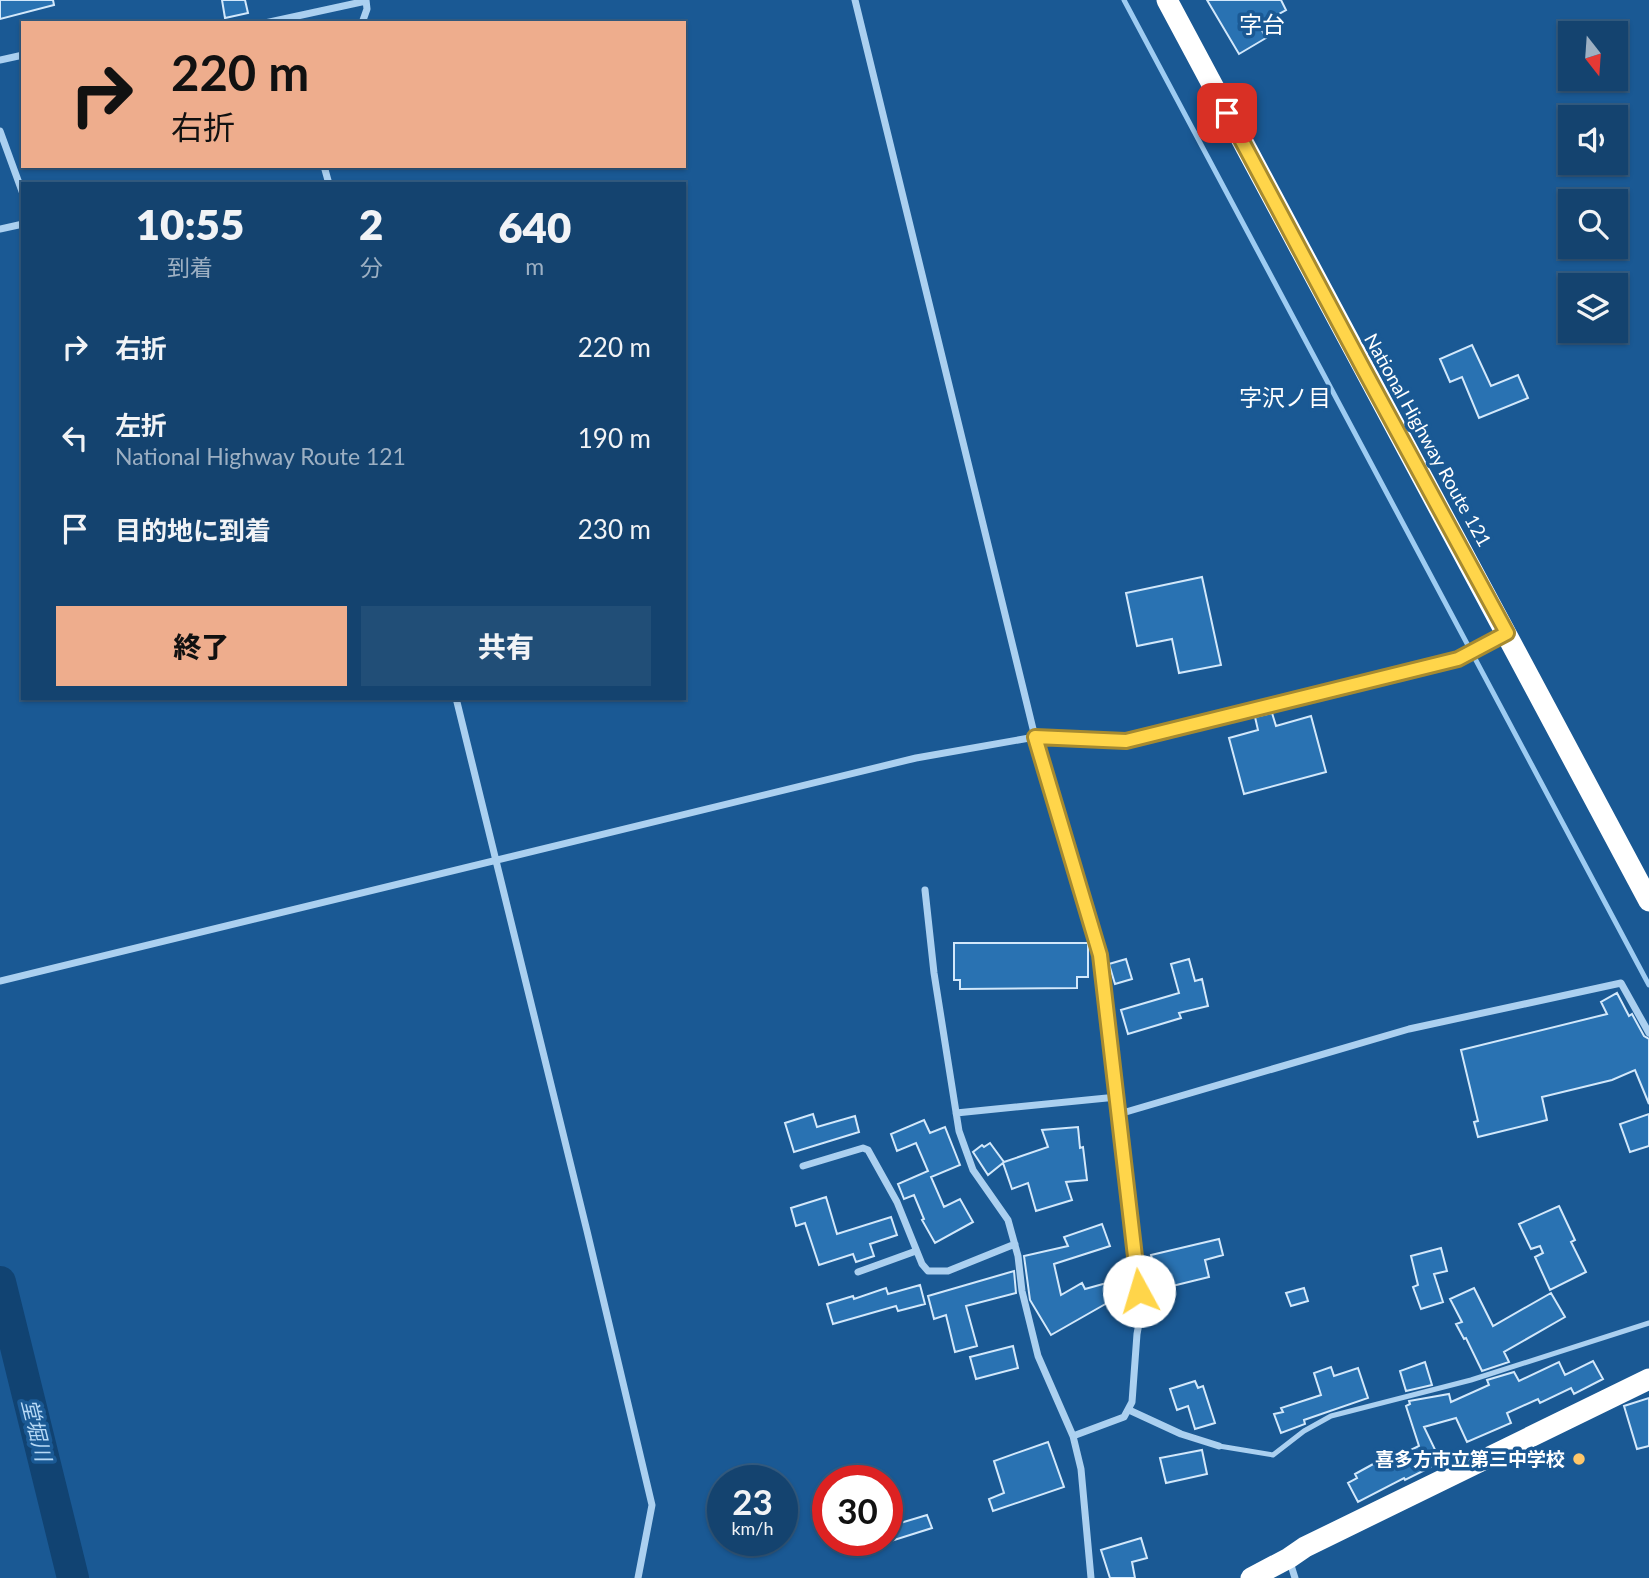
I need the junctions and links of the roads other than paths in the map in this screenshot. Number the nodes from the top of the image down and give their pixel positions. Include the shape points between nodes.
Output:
1 (366, 0) edge
2 (855, 0) edge
3 (1167, 0) edge
4 (274, 21) edge
5 (363, 21) edge
6 (21, 55) edge
7 (0, 60) edge
8 (0, 131) edge
9 (21, 189) edge
10 (21, 224) edge
11 (0, 229) edge
12 (1507, 633) junction
13 (456, 700) edge
14 (1035, 737) junction
15 (496, 861) junction
16 (925, 890) dead end
17 (1649, 901) edge
18 (0, 981) edge
19 (1649, 1033) edge
20 (1117, 1097) junction
21 (956, 1113) junction
22 (1119, 1114) junction
23 (803, 1166) dead end
24 (1015, 1244) junction
25 (916, 1251) junction
26 (858, 1272) dead end
27 (1649, 1323) edge
28 (1649, 1379) edge
29 (1129, 1410) junction
30 (1073, 1436) junction
31 (1219, 1446) joint
32 (1292, 1568) edge
33 (638, 1578) edge
34 (1091, 1578) edge
35 (1251, 1578) edge

1 - 4 street
1 - 5 street
2 - 14 street
3 - 12 highway, National Highway Route 121
6 - 7 street
8 - 9 street
10 - 11 street
12 - 14 street via 1458,659 1126,741
12 - 17 highway, National Highway Route 121
13 - 15 street
14 - 15 street via 916,758
14 - 20 street via 1100,955
15 - 18 street
15 - 33 street via 652,1505
16 - 21 street
19 - 22 street via 1621,983 1409,1029
20 - 21 street
20 - 22 street
21 - 24 street via 970,1164 1008,1220
22 - 29 street via 1141,1313
23 - 25 street via 868,1150 897,1202
24 - 25 street via 935,1272 922,1264
24 - 30 street via 1038,1356
25 - 26 street
27 - 31 lane via 1471,1380 1331,1416 1273,1455
28 - 32 highway via 1304,1547
29 - 30 street via 1124,1417
29 - 31 street
30 - 34 street via 1081,1469
32 - 35 highway

